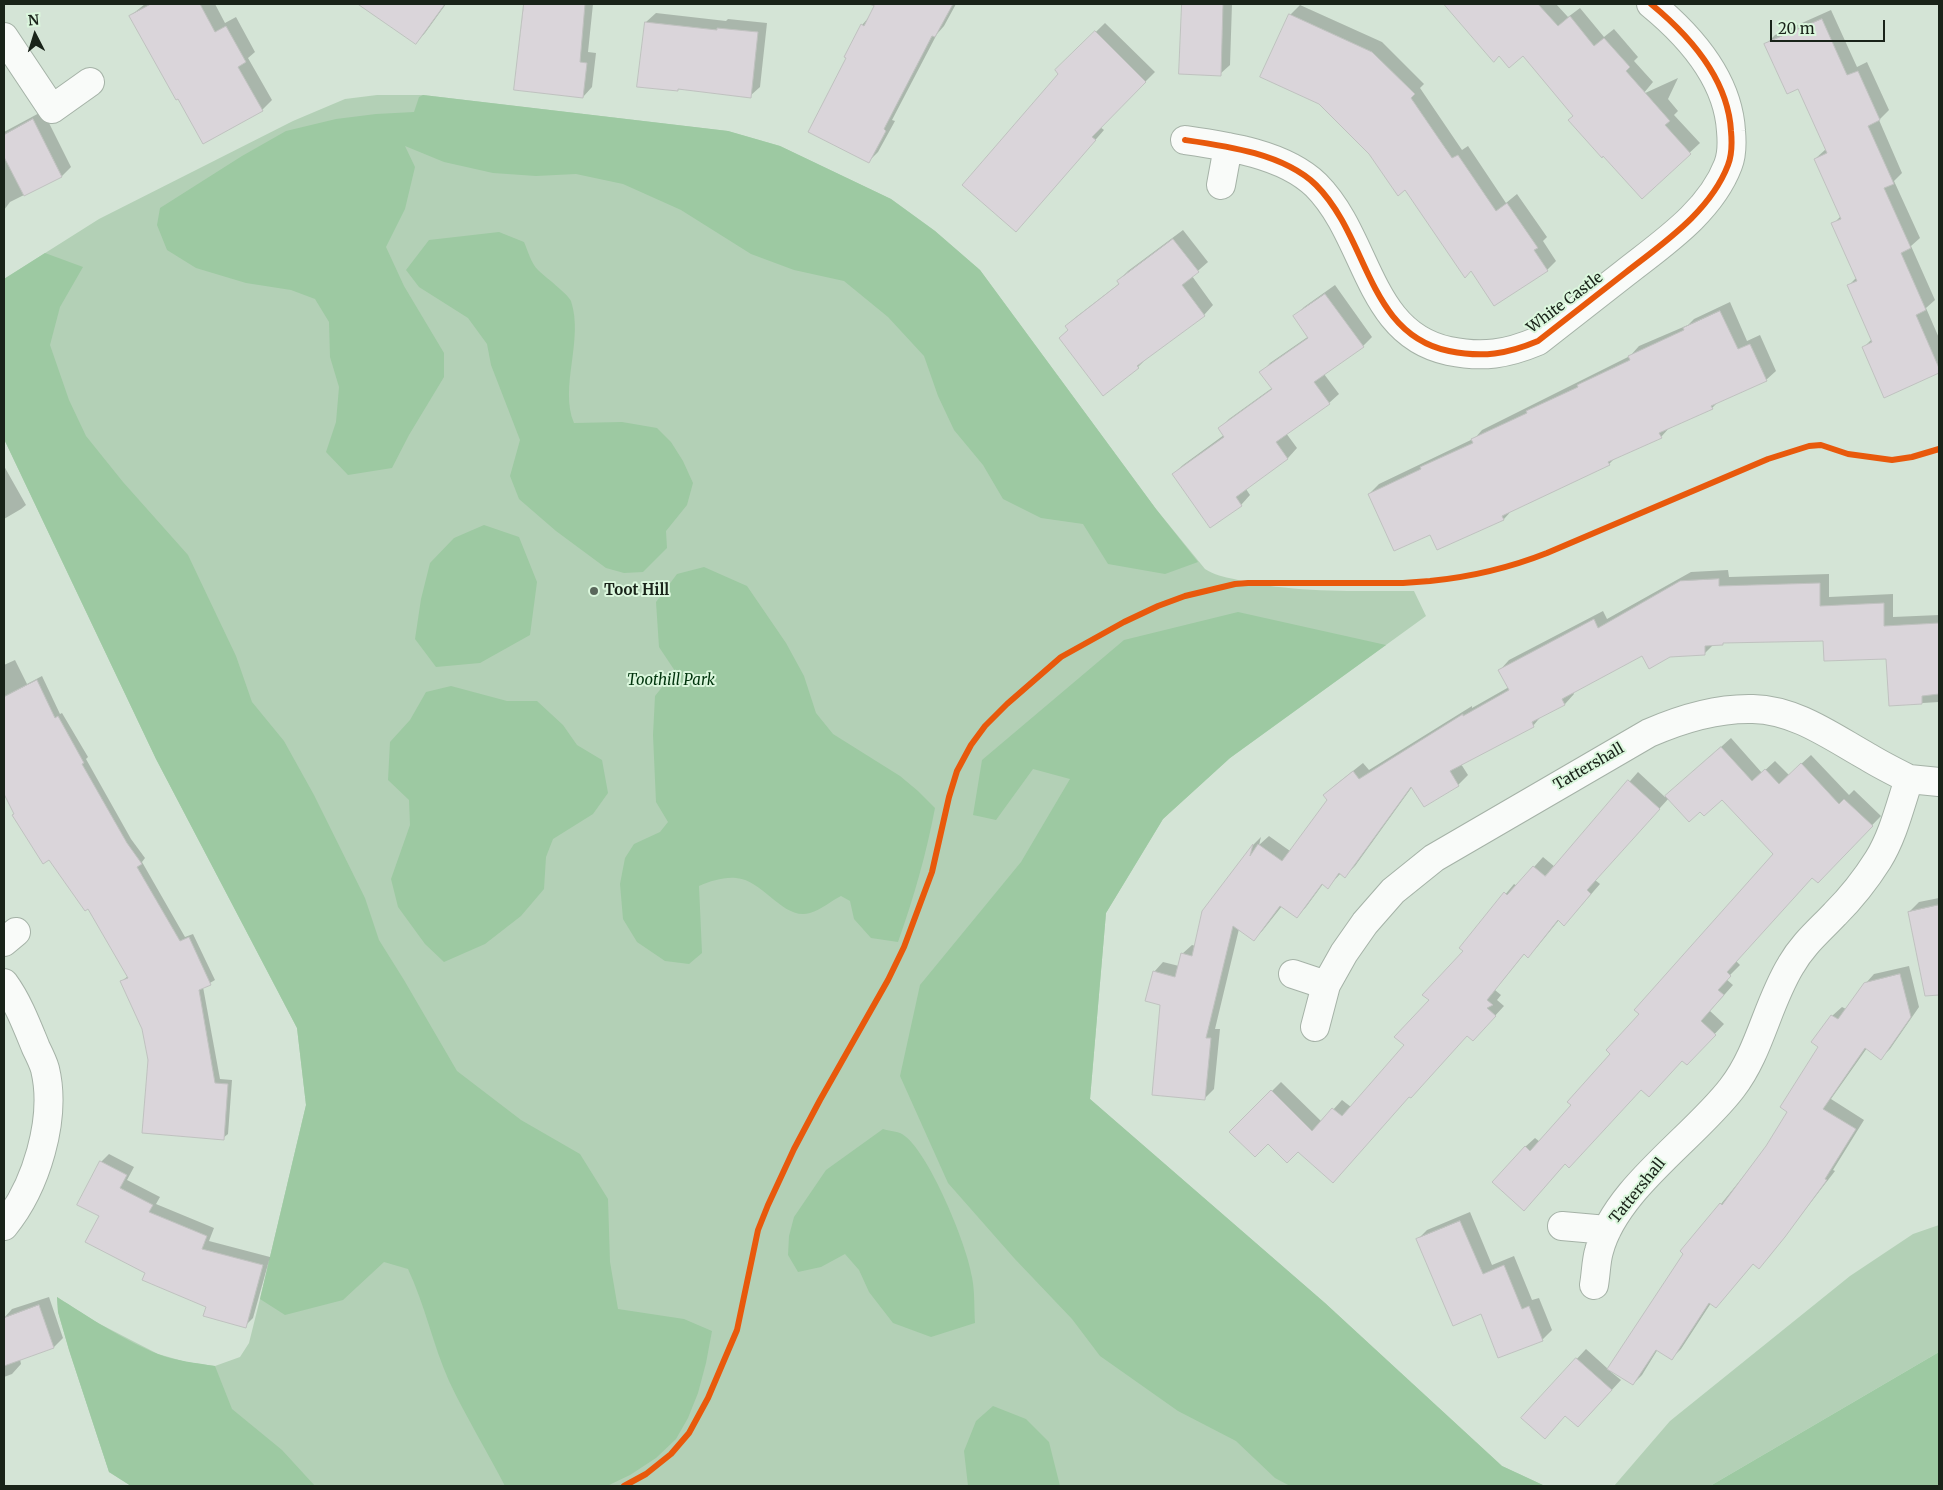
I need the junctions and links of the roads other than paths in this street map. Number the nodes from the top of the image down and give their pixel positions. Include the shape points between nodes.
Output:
1 (1651, 4) edge
2 (4, 37) edge
3 (90, 82) dead end
4 (1185, 140) dead end
5 (1228, 147) junction
6 (1221, 185) dead end
7 (1908, 779) junction
8 (1939, 782) edge
9 (1293, 974) dead end
10 (4, 983) edge
11 (1326, 985) junction
12 (1315, 1027) dead end
13 (4, 1226) edge
14 (1562, 1226) dead end
15 (1606, 1230) junction
16 (1594, 1284) dead end

1 - 5 street, White Castle via 1684,33 1715,75 1730,114 1732,141 1729,163 1720,183 1688,222 1538,341 1516,350 1490,356 1465,354 1437,349 1417,338 1396,322 1380,299 1350,233 1315,184 1293,168
2 - 3 street via 52,109
4 - 5 street, White Castle
5 - 6 street
7 - 8 street, Tattershall
7 - 11 street, Tattershall via 1833,736 1777,712 1753,709 1678,720 1641,737 1434,858 1392,891 1365,923
7 - 15 street, Tattershall via 1886,846 1877,862 1836,913 1813,934 1791,965 1750,1058 1733,1087 1709,1116 1657,1164 1619,1209
9 - 11 street
10 - 13 street via 45,1068 48,1104 43,1143 30,1183 15,1213
11 - 12 street, Tattershall
14 - 15 street, Tattershall
15 - 16 street, Tattershall

